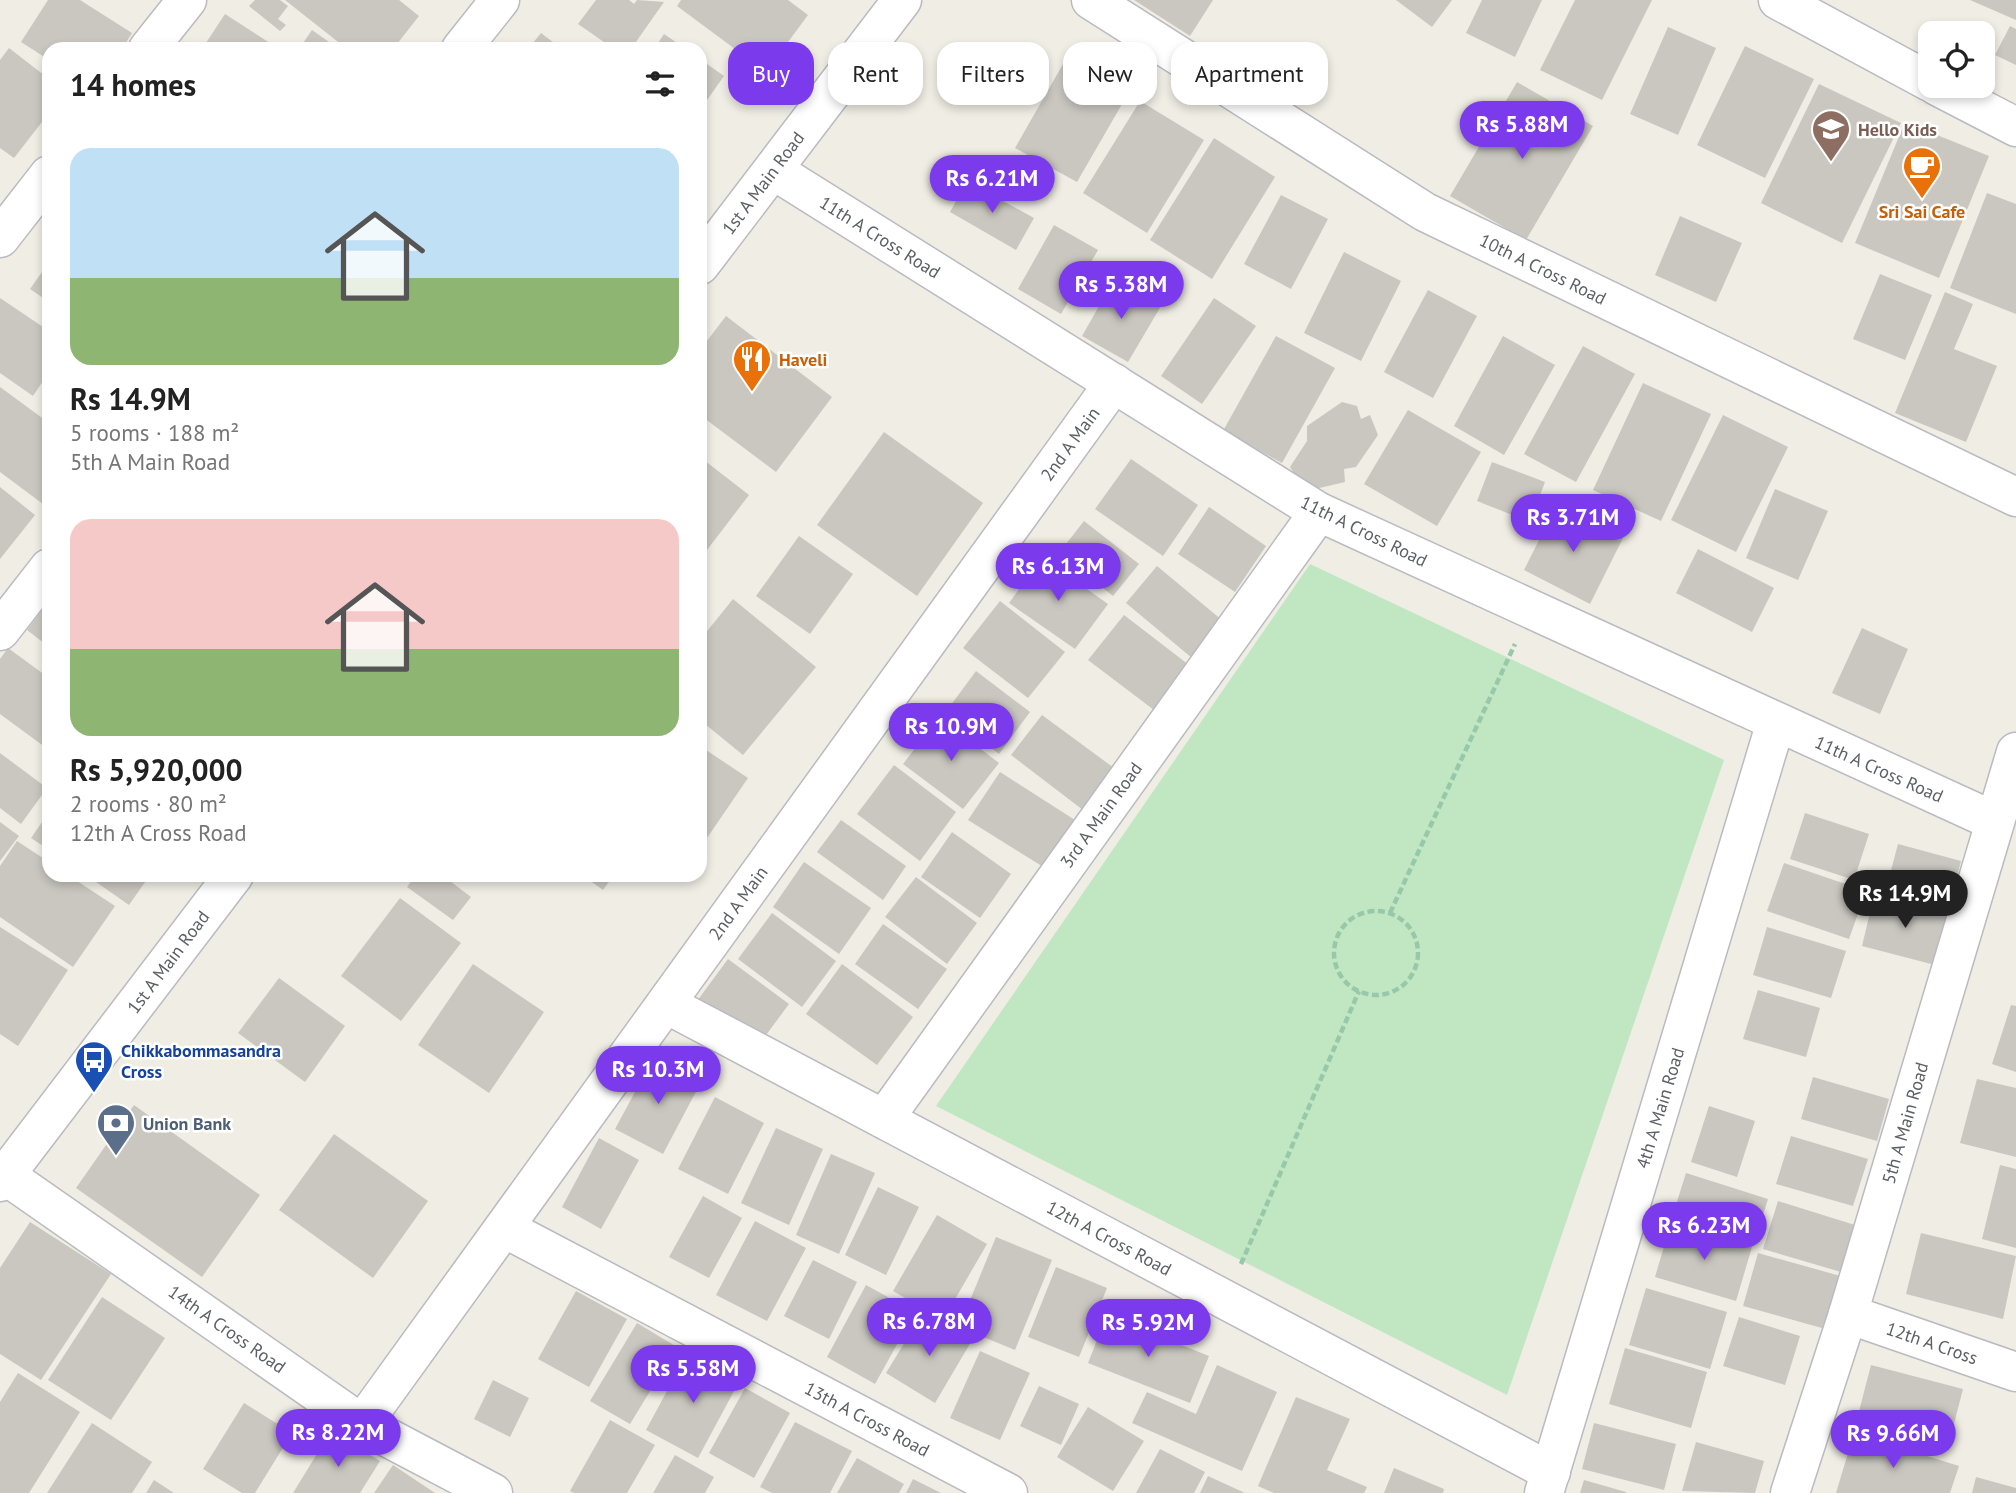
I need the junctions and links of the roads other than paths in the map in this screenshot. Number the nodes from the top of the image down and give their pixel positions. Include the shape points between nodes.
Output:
1 (187, 0) edge
2 (500, 0) edge
3 (902, 0) edge
4 (1091, 0) edge
5 (1778, 0) edge
6 (154, 42) edge
7 (467, 42) edge
8 (1918, 76) edge
9 (1960, 98) edge
10 (2016, 127) edge
11 (773, 170) junction
12 (42, 184) edge
13 (0, 238) edge
14 (707, 256) edge
15 (1114, 383) junction
16 (2016, 497) edge
17 (1319, 512) junction
18 (42, 577) edge
19 (0, 631) edge
20 (1776, 722) junction
21 (2016, 752) edge
22 (1994, 821) junction
23 (229, 882) edge
24 (666, 1004) junction
25 (884, 1119) junction
26 (3, 1178) edge
27 (504, 1228) junction
28 (1849, 1314) junction
29 (2016, 1372) edge
30 (362, 1424) junction
31 (1548, 1483) edge
32 (492, 1493) edge
33 (1008, 1493) edge
34 (1790, 1493) edge

1 - 6 street
2 - 7 street
3 - 11 street, 1st A Main Road
4 - 16 street, 10th A Cross Road via 1425,212
5 - 8 street
9 - 10 street
11 - 14 street, 1st A Main Road
11 - 15 street, 11th A Cross Road
12 - 13 street
15 - 17 street, 11th A Cross Road
15 - 24 street, 2nd A Main
17 - 20 street, 11th A Cross Road
17 - 25 street, 3rd A Main Road
18 - 19 street
20 - 22 street, 11th A Cross Road
20 - 31 street, 4th A Main Road
21 - 22 street, 5th A Main Road
22 - 28 street, 5th A Main Road
23 - 26 street, 1st A Main Road
24 - 25 street, 12th A Cross Road
24 - 27 street, 2nd A Main
25 - 31 street, 12th A Cross Road via 1226,1300
26 - 30 street, 14th A Cross Road
27 - 30 street, 2nd A Main
27 - 33 street, 13th A Cross Road
28 - 29 street, 12th A Cross
28 - 34 street, 5th A Main Road
30 - 32 street, 14th A Cross Road

